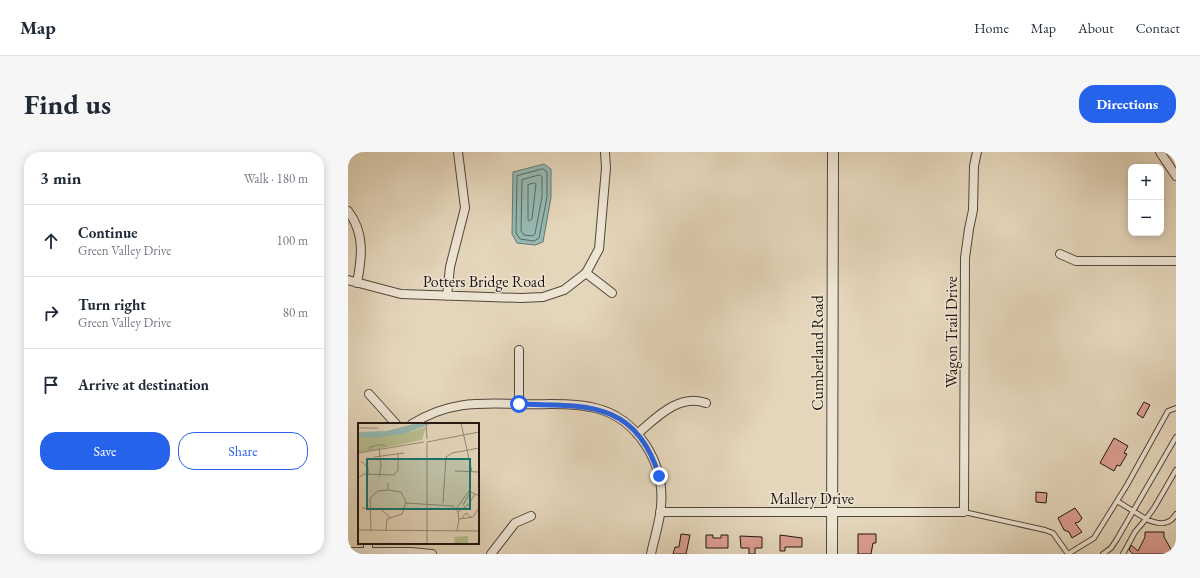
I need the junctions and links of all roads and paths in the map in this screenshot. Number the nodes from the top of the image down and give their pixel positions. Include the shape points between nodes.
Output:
1 (458, 152) edge
2 (605, 152) edge
3 (833, 152) edge
4 (977, 152) edge
5 (1160, 152) edge
6 (1176, 176) edge
7 (348, 211) edge
8 (1060, 254) dead end
9 (1176, 261) edge
10 (586, 273) junction
11 (348, 280) edge
12 (357, 283) junction
13 (612, 293) dead end
14 (447, 296) junction
15 (519, 350) dead end
16 (369, 394) dead end
17 (706, 403) dead end
18 (519, 404) junction
19 (1176, 408) edge
20 (395, 423) edge
21 (414, 423) edge
22 (637, 434) junction
23 (1176, 437) edge
24 (1176, 470) edge
25 (1117, 501) junction
26 (1133, 510) junction
27 (660, 512) junction
28 (833, 512) junction
29 (964, 512) junction
30 (1176, 514) edge
31 (531, 516) dead end
32 (1146, 518) junction
33 (348, 552) edge
34 (368, 553) edge
35 (432, 554) edge
36 (492, 554) edge
37 (651, 554) edge
38 (832, 554) edge
39 (1068, 554) edge
40 (1103, 554) edge
41 (1123, 554) edge

1 - 14 street via 465,208 450,267
2 - 10 street, Potters Bridge Road via 600,243 596,257
3 - 28 street, Cumberland Road
4 - 29 street, Wagon Trail Drive via 974,166 973,210 968,229 966,258
5 - 6 street
7 - 12 street via 356,224 361,242 362,254
8 - 9 street via 1076,261
10 - 13 street
10 - 14 street, Potters Bridge Road via 564,290 543,297
11 - 12 street, Potters Bridge Road
12 - 14 street, Potters Bridge Road via 395,293
15 - 18 street
16 - 20 street
17 - 22 street via 691,400 677,404
18 - 21 street via 460,404 435,411
18 - 22 street via 596,408 621,419
19 - 25 lane via 1168,411
22 - 27 street via 652,456 659,476
23 - 26 lane
24 - 32 lane
25 - 26 lane
25 - 39 lane via 1094,538
26 - 32 lane
26 - 40 lane via 1111,548
27 - 28 street, Mallery Drive
27 - 37 street
28 - 29 street, Mallery Drive
28 - 38 street, Cumberland Road
29 - 39 lane via 1045,530 1053,534
30 - 32 lane via 1174,519 1166,523 1156,523
31 - 36 street via 515,523
32 - 41 lane
33 - 34 street
34 - 35 street

